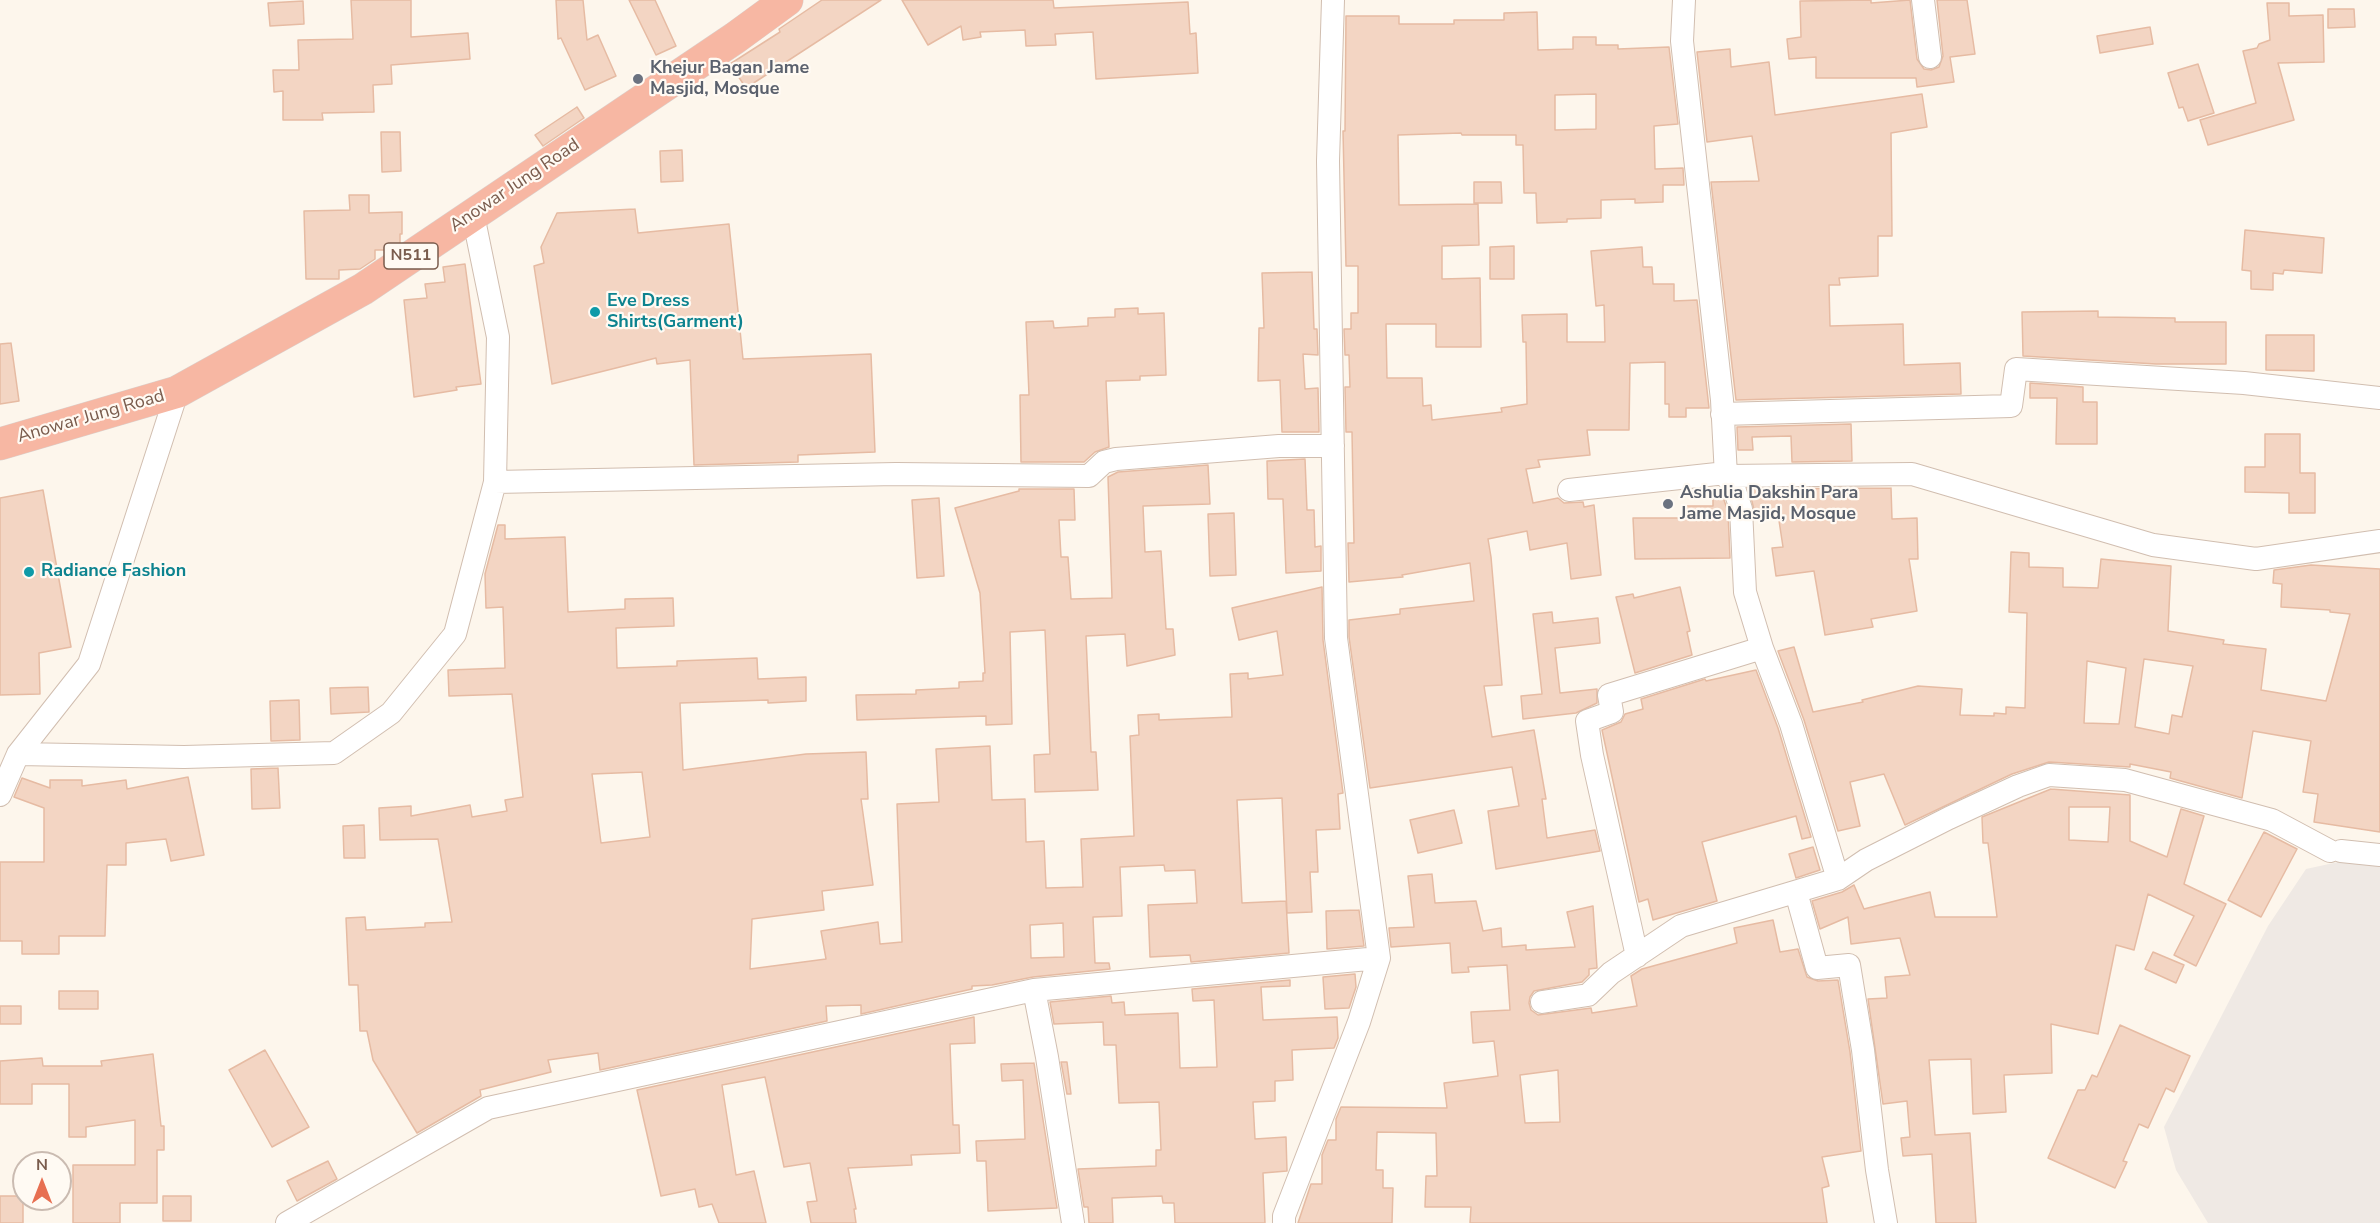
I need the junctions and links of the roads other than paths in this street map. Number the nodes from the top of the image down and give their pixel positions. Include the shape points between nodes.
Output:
1 (787, 0) edge
2 (1333, 0) edge
3 (1684, 0) edge
4 (1923, 0) edge
5 (1930, 57) dead end
6 (472, 214) junction
7 (177, 392) junction
8 (2380, 398) edge
9 (1722, 414) junction
10 (0, 444) edge
11 (1333, 446) junction
12 (1726, 475) junction
13 (495, 482) junction
14 (1569, 490) dead end
15 (2380, 541) edge
16 (1762, 648) junction
17 (18, 754) junction
18 (0, 795) edge
19 (2380, 855) edge
20 (1838, 879) junction
21 (1796, 892) junction
22 (1637, 956) junction
23 (1380, 958) junction
24 (1034, 990) junction
25 (1542, 1002) dead end
26 (287, 1223) edge
27 (1073, 1223) edge
28 (1284, 1223) edge
29 (1886, 1223) edge

1 - 6 highway, Anowar Jung Road / N511
2 - 11 street via 1328,161
3 - 9 street via 1682,41
4 - 5 street
6 - 7 highway, Anowar Jung Road / N511 via 363,289
6 - 13 street via 498,337
7 - 10 highway, Anowar Jung Road / N511
7 - 17 street via 89,664
8 - 9 street via 2244,383 2016,369 2011,406
9 - 12 street
11 - 13 street via 1279,446 1116,459 1104,462 1089,476 896,474
11 - 23 street via 1336,638
12 - 14 street
12 - 15 street via 1912,474 2153,544 2256,558
12 - 16 street via 1741,509 1745,592
13 - 17 street via 455,634 392,713 334,753 184,757
16 - 20 street via 1791,724
16 - 22 street via 1609,695 1612,712 1587,721
17 - 18 street
19 - 20 street via 2336,850 2272,820 2125,780 2049,775 1949,818 1866,860
20 - 21 street
21 - 22 street via 1681,927
21 - 29 street via 1817,968 1849,965
22 - 25 street via 1588,994
23 - 24 street
23 - 28 street
24 - 26 street via 488,1108
24 - 27 street

